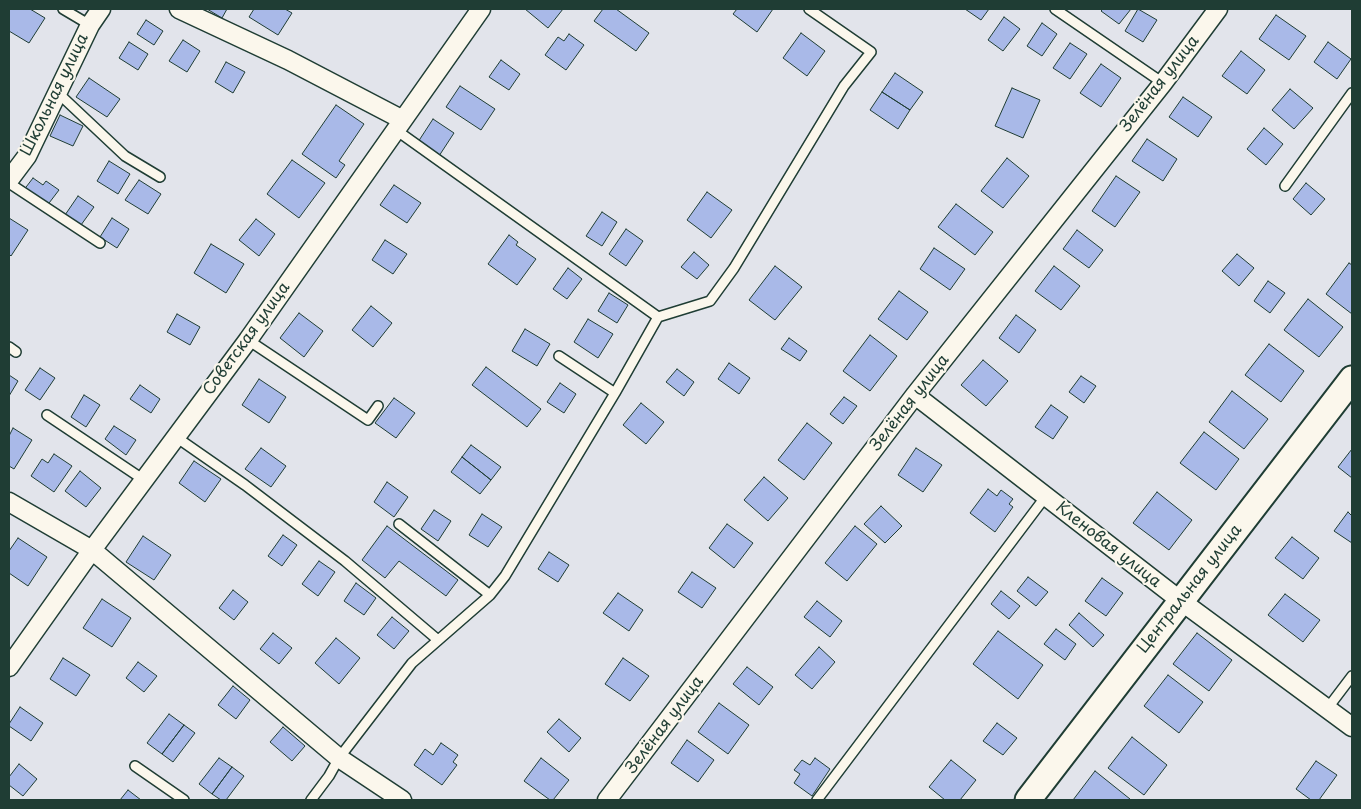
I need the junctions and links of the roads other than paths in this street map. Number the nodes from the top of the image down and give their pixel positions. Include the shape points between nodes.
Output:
1 (63, 9) edge
2 (101, 9) edge
3 (179, 9) edge
4 (481, 9) edge
5 (809, 9) edge
6 (1055, 9) edge
7 (1218, 9) edge
8 (90, 24) junction
9 (1163, 83) junction
10 (58, 92) junction
11 (1352, 93) edge
12 (399, 125) junction
13 (160, 177) dead end
14 (9, 180) edge
15 (9, 184) edge
16 (1285, 186) dead end
17 (100, 243) dead end
18 (658, 317) junction
19 (248, 340) junction
20 (559, 356) dead end
21 (1352, 379) edge
22 (615, 393) junction
23 (915, 396) junction
24 (378, 406) dead end
25 (47, 415) dead end
26 (176, 437) junction
27 (144, 480) junction
28 (1046, 496) junction
29 (9, 502) edge
30 (399, 524) dead end
31 (92, 550) junction
32 (490, 595) junction
33 (1181, 601) junction
34 (438, 640) junction
35 (9, 667) edge
36 (1352, 676) edge
37 (1327, 709) junction
38 (1352, 727) edge
39 (339, 758) junction
40 (135, 766) dead end
41 (184, 800) edge
42 (311, 800) edge
43 (402, 800) edge
44 (607, 800) edge
45 (816, 800) edge
46 (1028, 800) edge

1 - 8 lane
2 - 8 street, Школьная улица
3 - 12 street via 288,60
4 - 12 street, Советская улица
5 - 18 lane via 871,52 844,86 734,268 710,301
6 - 9 lane
7 - 9 street, Зелёная улица
8 - 10 street, Школьная улица
9 - 23 street, Зелёная улица
10 - 13 lane via 125,156
10 - 14 street, Школьная улица via 27,156
11 - 16 lane
12 - 18 lane
12 - 19 street, Советская улица
15 - 17 lane
18 - 22 lane
19 - 24 lane via 368,420
19 - 26 street, Советская улица
20 - 22 lane
21 - 33 street, Центральная улица
22 - 32 lane via 505,576
23 - 28 street, Кленовая улица
23 - 44 street, Зелёная улица
25 - 27 lane
26 - 27 street, Советская улица
26 - 34 lane via 345,561
27 - 31 street, Советская улица
28 - 33 street, Кленовая улица
28 - 45 lane
29 - 31 street
30 - 32 lane
31 - 35 street, Советская улица
31 - 39 street
32 - 34 lane
33 - 37 street, Кленовая улица
33 - 46 street, Центральная улица
34 - 39 lane via 412,663
36 - 37 lane
37 - 38 street, Кленовая улица
39 - 42 lane
39 - 43 street
40 - 41 lane

